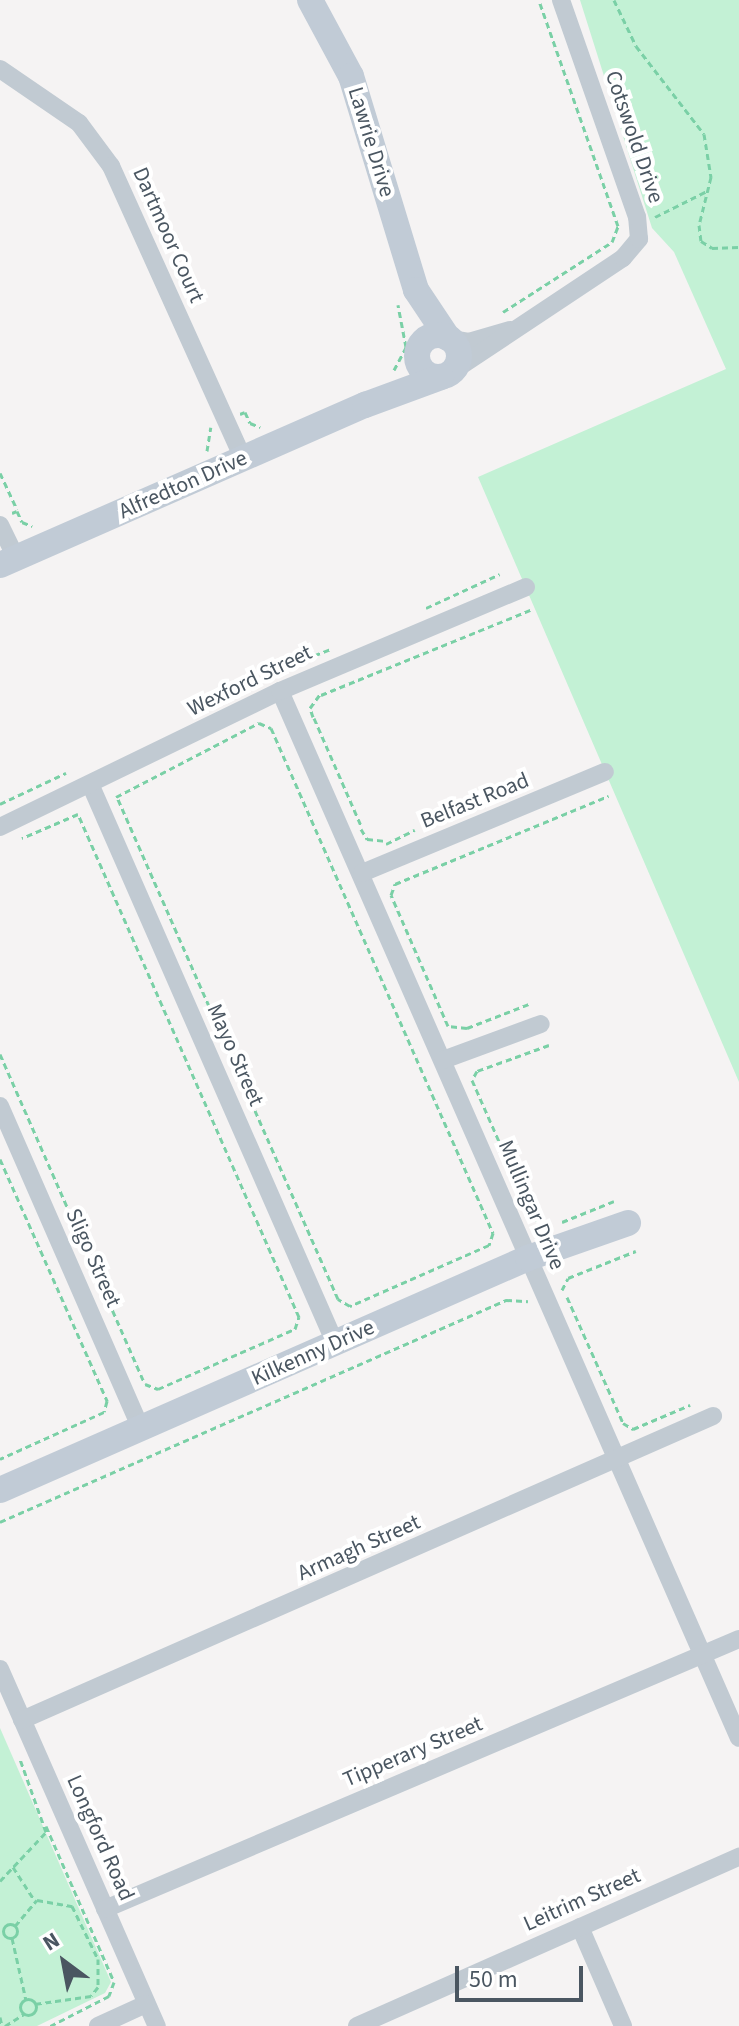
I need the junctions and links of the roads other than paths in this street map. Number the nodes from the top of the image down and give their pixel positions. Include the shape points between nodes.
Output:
1 (310, 0) edge
2 (561, 0) edge
3 (0, 69) edge
4 (416, 290) junction
5 (518, 328) junction
6 (449, 338) junction
7 (418, 342) junction
8 (447, 374) junction
9 (365, 405) junction
10 (243, 459) junction
11 (4, 520) edge
12 (8, 561) edge
13 (526, 587) dead end
14 (280, 691) junction
15 (605, 772) dead end
16 (91, 786) junction
17 (5, 835) edge
18 (362, 873) junction
19 (541, 1024) dead end
20 (443, 1060) junction
21 (0, 1106) edge
22 (621, 1212) road end
23 (528, 1258) junction
24 (335, 1343) junction
25 (713, 1416) dead end
26 (141, 1429) junction
27 (618, 1461) junction
28 (0, 1490) edge
29 (739, 1639) edge
30 (702, 1654) junction
31 (0, 1669) edge
32 (22, 1720) junction
33 (739, 1738) edge
34 (739, 1857) edge
35 (105, 1909) junction
36 (580, 1927) junction
37 (146, 2004) junction
38 (387, 2021) edge
39 (98, 2026) edge
40 (157, 2026) edge
41 (357, 2026) edge
42 (623, 2026) edge

1 - 4 street, Lawrie Drive via 351,76
2 - 5 street, Cotswold Drive via 639,225 638,242
3 - 10 street, Dartmoor Court via 79,123 111,166
4 - 6 street, Lawrie Drive
4 - 7 street, Lawrie Drive
5 - 6 street, Cotswold Drive via 475,341
5 - 8 street, Cotswold Drive
6 - 7 street
6 - 8 street via 459,357
7 - 8 street via 423,371
7 - 9 street, Alfredton Drive via 403,373
8 - 9 street, Alfredton Drive
9 - 10 street, Alfredton Drive
10 - 12 street, Alfredton Drive
11 - 12 street
13 - 14 street, Wexford Street
14 - 16 street, Wexford Street
14 - 18 street, Mullingar Drive
15 - 18 street, Belfast Road
16 - 17 street, Wexford Street
16 - 24 street, Mayo Street
18 - 20 street, Mullingar Drive
19 - 20 street
20 - 23 street, Mullingar Drive
21 - 26 street, Sligo Street
22 - 23 street, Kilkenny Drive
23 - 24 street, Kilkenny Drive
23 - 27 street, Mullingar Drive
24 - 26 street, Kilkenny Drive
25 - 27 street, Armagh Street
26 - 28 street, Kilkenny Drive
27 - 30 street, Mullingar Drive
27 - 32 street, Armagh Street
29 - 30 street, Tipperary Street
30 - 33 street, Mullingar Drive
30 - 35 street, Tipperary Street
31 - 32 street, Longford Road
32 - 35 street, Longford Road
34 - 36 street, Leitrim Street
35 - 37 street, Longford Road
36 - 38 street, Leitrim Street
36 - 42 street
37 - 39 street
37 - 40 street, Longford Road
38 - 41 street, Leitrim Street

